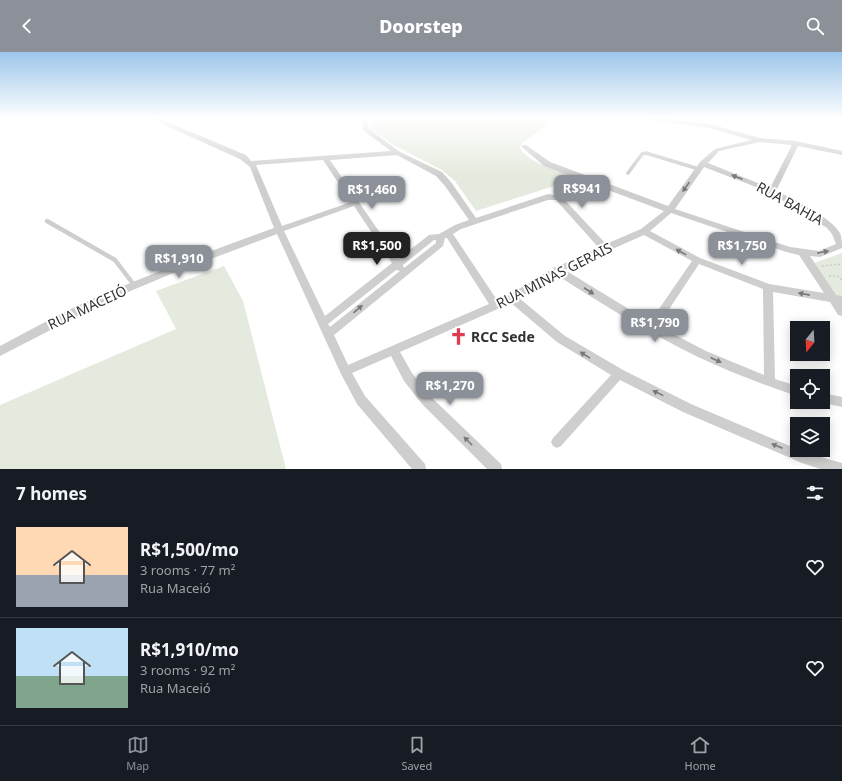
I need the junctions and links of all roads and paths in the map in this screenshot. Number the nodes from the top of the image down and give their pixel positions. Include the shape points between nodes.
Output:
1 (197, 137) edge
2 (376, 137) edge
3 (751, 137) edge
4 (760, 140) junction
5 (796, 143) junction
6 (524, 146) dead end
7 (398, 153) junction
8 (842, 153) edge
9 (326, 159) junction
10 (250, 163) junction
11 (701, 167) junction
12 (628, 173) dead end
13 (772, 190) junction
14 (355, 203) junction
15 (670, 210) junction
16 (47, 221) dead end
17 (474, 222) junction
18 (279, 229) junction
19 (644, 230) junction
20 (444, 235) junction
21 (842, 243) edge
22 (604, 248) junction
23 (804, 253) junction
24 (697, 260) junction
25 (397, 264) junction
26 (842, 264) edge
27 (813, 267) junction
28 (557, 270) junction
29 (403, 272) junction
30 (819, 276) junction
31 (842, 280) edge
32 (134, 285) junction
33 (768, 287) junction
34 (512, 298) junction
35 (837, 300) edge
36 (495, 305) junction
37 (842, 312) edge
38 (323, 323) junction
39 (651, 328) junction
40 (328, 334) junction
41 (0, 351) edge
42 (394, 351) junction
43 (344, 371) junction
44 (619, 374) junction
45 (770, 382) junction
46 (790, 389) edge
47 (830, 399) edge
48 (842, 402) edge
49 (557, 442) dead end
50 (420, 469) edge
51 (496, 469) edge
52 (840, 469) edge

1 - 10 street via 243,157
2 - 7 street
3 - 4 street
4 - 5 street
4 - 11 street, RUA MINAS GERAIS via 717,150
5 - 8 street
5 - 13 street
6 - 15 street, RUA BAHIA via 547,164
7 - 9 street
7 - 17 street via 439,174
9 - 10 street
9 - 14 street
10 - 18 street
11 - 12 lane via 646,153 642,154
13 -> 11 street, RUA BAHIA
11 -> 15 street, RUA MINAS GERAIS
13 - 21 street, RUA BAHIA via 830,226
14 - 18 street, RUA MACEIÓ
14 - 25 street
15 - 19 street, RUA MINAS GERAIS
15 - 23 street, RUA BAHIA via 764,243
16 - 32 lane via 115,260
17 - 20 street
17 - 22 street via 548,197 558,198
18 - 32 street, RUA MACEIÓ
18 - 38 street
19 - 22 street, RUA MINAS GERAIS
24 -> 19 street
20 - 25 street via 429,239
20 - 29 street via 440,244
20 - 36 street
23 -> 21 street, RUA BAHIA via 820,254
22 - 28 street, RUA MINAS GERAIS
23 - 27 street
24 - 33 street
24 - 39 street
25 - 29 street
25 - 38 street
26 - 27 path
27 - 30 street
28 - 34 street, RUA MINAS GERAIS
28 -> 39 street
40 -> 29 street
30 - 31 path via 837,276
30 - 35 street
32 - 41 street, RUA MACEIÓ via 69,314
35 -> 33 street
33 - 45 street
34 - 36 street, RUA MINAS GERAIS
44 -> 34 street via 561,339
35 - 37 street
36 - 42 street, RUA MINAS GERAIS
38 - 40 street
39 -> 45 street via 686,347
40 - 43 street
42 - 43 street, RUA MINAS GERAIS
51 -> 42 street via 427,401 408,377
43 - 50 street via 361,400
44 - 49 street
52 -> 44 street via 802,457 701,414
45 - 46 street
47 - 48 street

